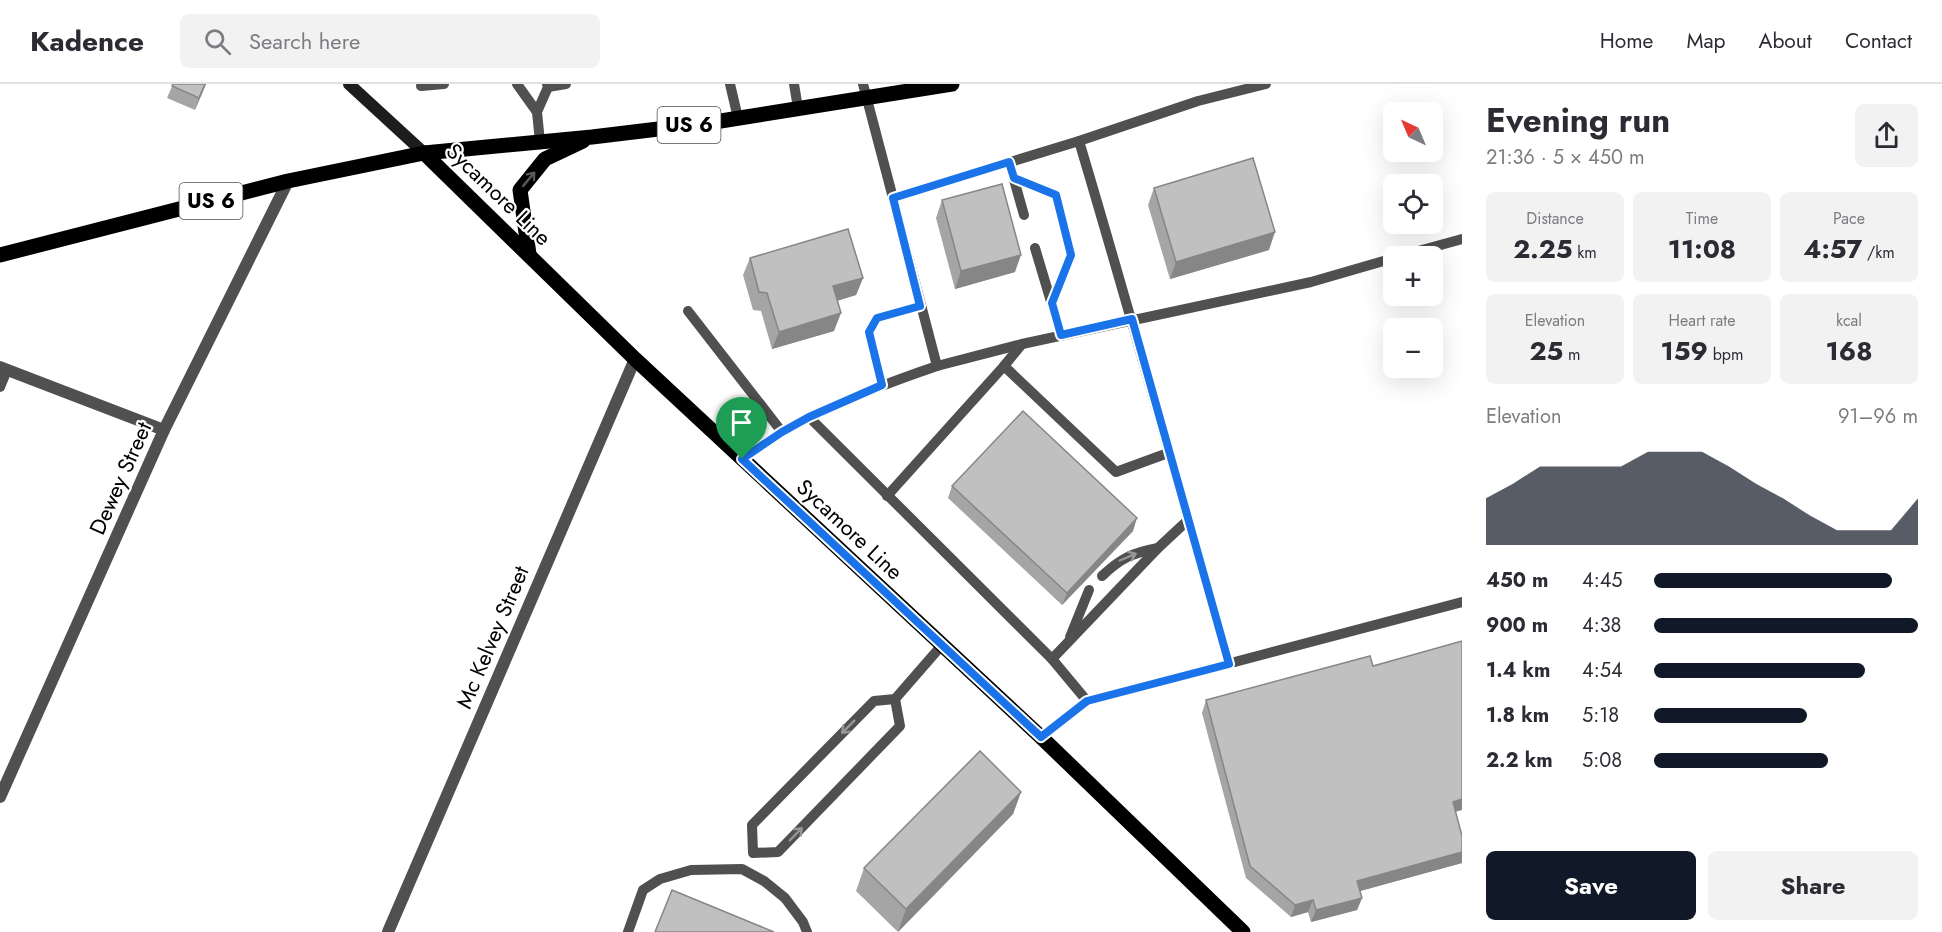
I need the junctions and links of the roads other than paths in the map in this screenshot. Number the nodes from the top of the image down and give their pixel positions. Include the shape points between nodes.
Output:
1 (349, 84) edge
2 (444, 84) edge
3 (517, 84) edge
4 (566, 84) edge
5 (730, 84) edge
6 (794, 84) edge
7 (952, 84) edge
8 (1266, 84) edge
9 (548, 85) edge
10 (421, 87) dead end
11 (864, 91) edge
12 (798, 108) junction
13 (537, 112) junction
14 (738, 118) junction
15 (592, 137) junction
16 (1079, 141) junction
17 (540, 142) junction
18 (424, 153) junction
19 (1009, 162) junction
20 (1014, 178) junction
21 (288, 181) junction
22 (893, 198) junction
23 (1024, 215) dead end
24 (1462, 239) edge
25 (1436, 246) edge
26 (1035, 248) dead end
27 (530, 254) junction
28 (0, 255) edge
29 (1383, 261) edge
30 (1052, 303) junction
31 (920, 306) junction
32 (688, 311) dead end
33 (1132, 319) junction
34 (1061, 335) junction
35 (1022, 344) junction
36 (635, 359) junction
37 (937, 366) junction
38 (1004, 366) junction
39 (3, 369) edge
40 (882, 385) junction
41 (0, 387) edge
42 (809, 417) junction
43 (164, 430) junction
44 (782, 432) junction
45 (1168, 453) junction
46 (742, 459) junction
47 (887, 496) junction
48 (1187, 520) junction
49 (1158, 548) junction
50 (1102, 576) dead end
51 (1089, 590) dead end
52 (1462, 602) edge
53 (1067, 642) junction
54 (942, 645) junction
55 (1052, 660) junction
56 (1229, 664) junction
57 (895, 699) junction
58 (1087, 701) junction
59 (1041, 737) junction
60 (0, 797) edge
61 (753, 854) junction
62 (742, 869) junction
63 (388, 932) edge
64 (628, 932) edge
65 (807, 932) edge
66 (1243, 932) edge

1 - 18 street, Sycamore Line
2 - 10 lane
3 - 13 lane
4 - 9 lane
5 - 14 lane
6 - 12 lane
7 - 11 main road, US 6
8 - 16 lane via 1198,101
9 - 13 lane
11 - 12 main road, US 6
11 - 22 lane
12 - 14 main road, US 6
13 - 17 lane
14 - 15 main road, US 6
15 - 17 main road, US 6
27 -> 15 main road via 520,190 545,159
16 - 19 lane
16 - 33 lane
17 - 18 main road, US 6
18 - 21 main road, US 6
18 - 27 main road, Sycamore Line
19 - 20 lane
19 - 22 lane
20 - 23 lane
20 - 30 lane via 1056,195 1071,255
21 - 28 main road, US 6
21 - 43 street, Dewey Street
22 - 31 lane
24 - 25 lane
26 - 30 lane
27 - 36 main road, Sycamore Line
29 - 33 lane via 1311,282
30 - 34 lane
31 - 37 lane
31 - 40 lane via 877,318 869,332
32 - 44 lane
33 - 34 lane
33 - 45 lane
34 - 35 lane
35 - 37 lane
35 - 38 lane
36 - 46 main road, Sycamore Line
36 - 63 street, Mc Kelvey Street
37 - 40 lane
38 - 45 lane via 1116,472
38 - 47 lane
39 - 41 lane
39 - 43 street
40 - 42 lane
42 - 44 lane
42 - 47 lane
43 - 60 street, Dewey Street
44 - 46 lane
45 - 48 lane
46 - 54 main road, Sycamore Line
47 - 55 lane
48 - 49 lane
48 - 56 lane
50 -> 49 lane via 1119,560
49 - 53 lane
51 - 53 lane
52 - 56 lane
53 - 55 lane
54 - 57 lane
54 - 59 main road, Sycamore Line
55 - 58 lane
56 - 58 lane
57 -> 61 lane via 874,701 752,825
61 -> 57 lane via 778,852 900,726
58 - 59 lane
59 - 66 main road, Sycamore Line
61 - 62 lane
62 - 64 lane via 691,870 660,879 643,890
62 - 65 lane via 784,898

